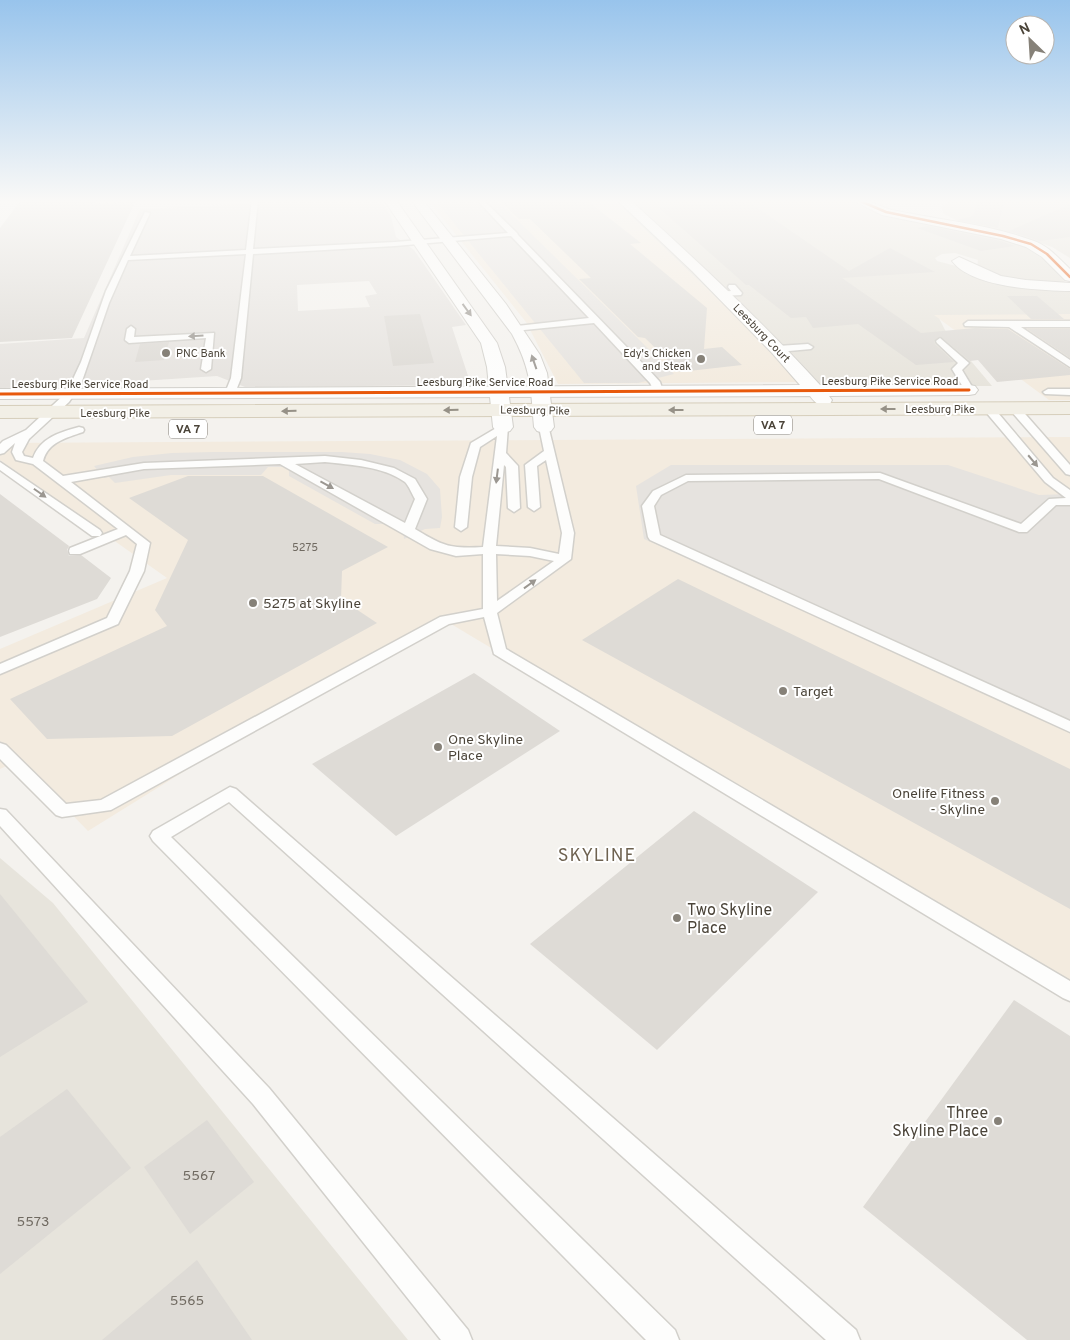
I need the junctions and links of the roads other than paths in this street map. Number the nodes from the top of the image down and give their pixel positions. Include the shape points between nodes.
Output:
1 (123, 263) edge
2 (249, 263) edge
3 (434, 263) edge
4 (466, 263) edge
5 (542, 263) edge
6 (694, 263) edge
7 (961, 263) edge
8 (1056, 263) edge
9 (1070, 277) edge
10 (1070, 287) edge
11 (597, 320) junction
12 (968, 324) dead end
13 (1011, 324) junction
14 (1070, 324) edge
15 (131, 329) dead end
16 (517, 329) junction
17 (940, 341) dead end
18 (808, 347) dead end
19 (778, 349) junction
20 (1070, 364) edge
21 (206, 369) dead end
22 (969, 390) joint
23 (816, 391) junction
24 (658, 392) junction
25 (1048, 392) dead end
26 (1070, 392) edge
27 (230, 393) junction
28 (0, 394) edge
29 (70, 394) junction
30 (1015, 408) junction
31 (1070, 408) edge
32 (989, 409) junction
33 (500, 410) junction
34 (542, 410) junction
35 (830, 410) junction
36 (0, 412) edge
37 (50, 413) junction
38 (1002, 424) junction
39 (1028, 424) junction
40 (1070, 424) edge
41 (0, 430) edge
42 (32, 430) junction
43 (80, 430) junction
44 (0, 450) edge
45 (550, 452) junction
46 (500, 454) junction
47 (37, 462) junction
48 (284, 462) junction
49 (0, 465) edge
50 (1070, 472) edge
51 (62, 480) junction
52 (1070, 494) edge
53 (1070, 501) edge
54 (534, 507) dead end
55 (514, 508) dead end
56 (461, 528) dead end
57 (127, 530) junction
58 (408, 530) junction
59 (96, 533) dead end
60 (489, 550) junction
61 (75, 551) dead end
62 (565, 559) junction
63 (490, 612) junction
64 (0, 669) edge
65 (1070, 727) edge
66 (0, 749) edge
67 (0, 815) edge
68 (1070, 992) edge
69 (458, 1340) edge
70 (665, 1340) edge
71 (846, 1340) edge

1 - 29 lane
2 - 27 lane via 236,378
3 -> 33 street via 489,343 496,367
4 - 16 street
5 - 11 lane
6 - 19 street, Leesburg Court via 734,293
7 - 10 street via 987,277 1018,284
8 - 9 street
11 - 16 lane
11 - 24 lane via 655,382
12 - 13 lane
13 - 14 lane
13 - 20 lane
21 -> 15 lane via 211,335 129,340
34 -> 16 street via 538,373
17 - 22 lane via 964,363 957,369
18 - 19 lane
19 - 23 street, Leesburg Court
22 - 23 street, Leesburg Pike Service Road
23 - 24 street, Leesburg Pike Service Road
23 - 35 street, Leesburg Court
24 - 34 street, Leesburg Pike Service Road
25 - 26 lane
27 - 29 street, Leesburg Pike Service Road
27 - 33 street, Leesburg Pike Service Road
28 - 29 street, Leesburg Pike Service Road
29 - 37 lane
30 - 31 main road, Leesburg Pike / VA 7
30 - 32 main road, Leesburg Pike / VA 7
30 - 39 lane
32 -> 35 main road, Leesburg Pike / VA 7
32 - 38 lane
33 - 34 main road, Leesburg Pike / VA 7
33 - 34 street, Leesburg Pike Service Road
33 -> 37 main road, Leesburg Pike / VA 7
33 - 43 main road, Leesburg Pike / VA 7
33 - 46 lane
33 - 56 lane via 475,445 466,477
35 -> 34 main road, Leesburg Pike / VA 7
34 - 38 main road, Leesburg Pike / VA 7
34 - 45 lane
36 - 37 main road, Leesburg Pike / VA 7
37 - 42 lane
38 - 39 main road, Leesburg Pike / VA 7
38 -> 52 lane via 1049,480
39 - 40 main road, Leesburg Pike / VA 7
39 - 50 lane
41 - 42 main road, Leesburg Pike / VA 7
42 - 43 main road, Leesburg Pike / VA 7
42 - 44 lane
42 - 47 lane via 17,452 20,458
43 - 47 lane via 46,444 38,453
45 - 54 lane via 531,465
45 - 62 lane via 568,533
46 - 55 lane via 512,466
46 -> 60 lane
47 - 51 lane
48 - 51 lane via 144,466
48 -> 58 lane
48 - 58 lane via 325,459 361,463 390,470 411,481 421,499
49 -> 59 lane
51 - 57 lane
53 - 65 lane via 1053,502 1023,529 880,476 686,478 657,493 648,506 654,537
57 - 61 lane
57 - 64 lane via 144,543 137,571 113,621
58 - 60 lane via 434,546 456,552
60 - 62 lane via 530,552
60 - 63 lane
63 -> 62 lane
63 - 66 lane via 445,620 105,806 62,812
63 - 68 lane via 499,652
67 - 69 lane via 261,1096
70 - 71 lane via 159,836 230,793

